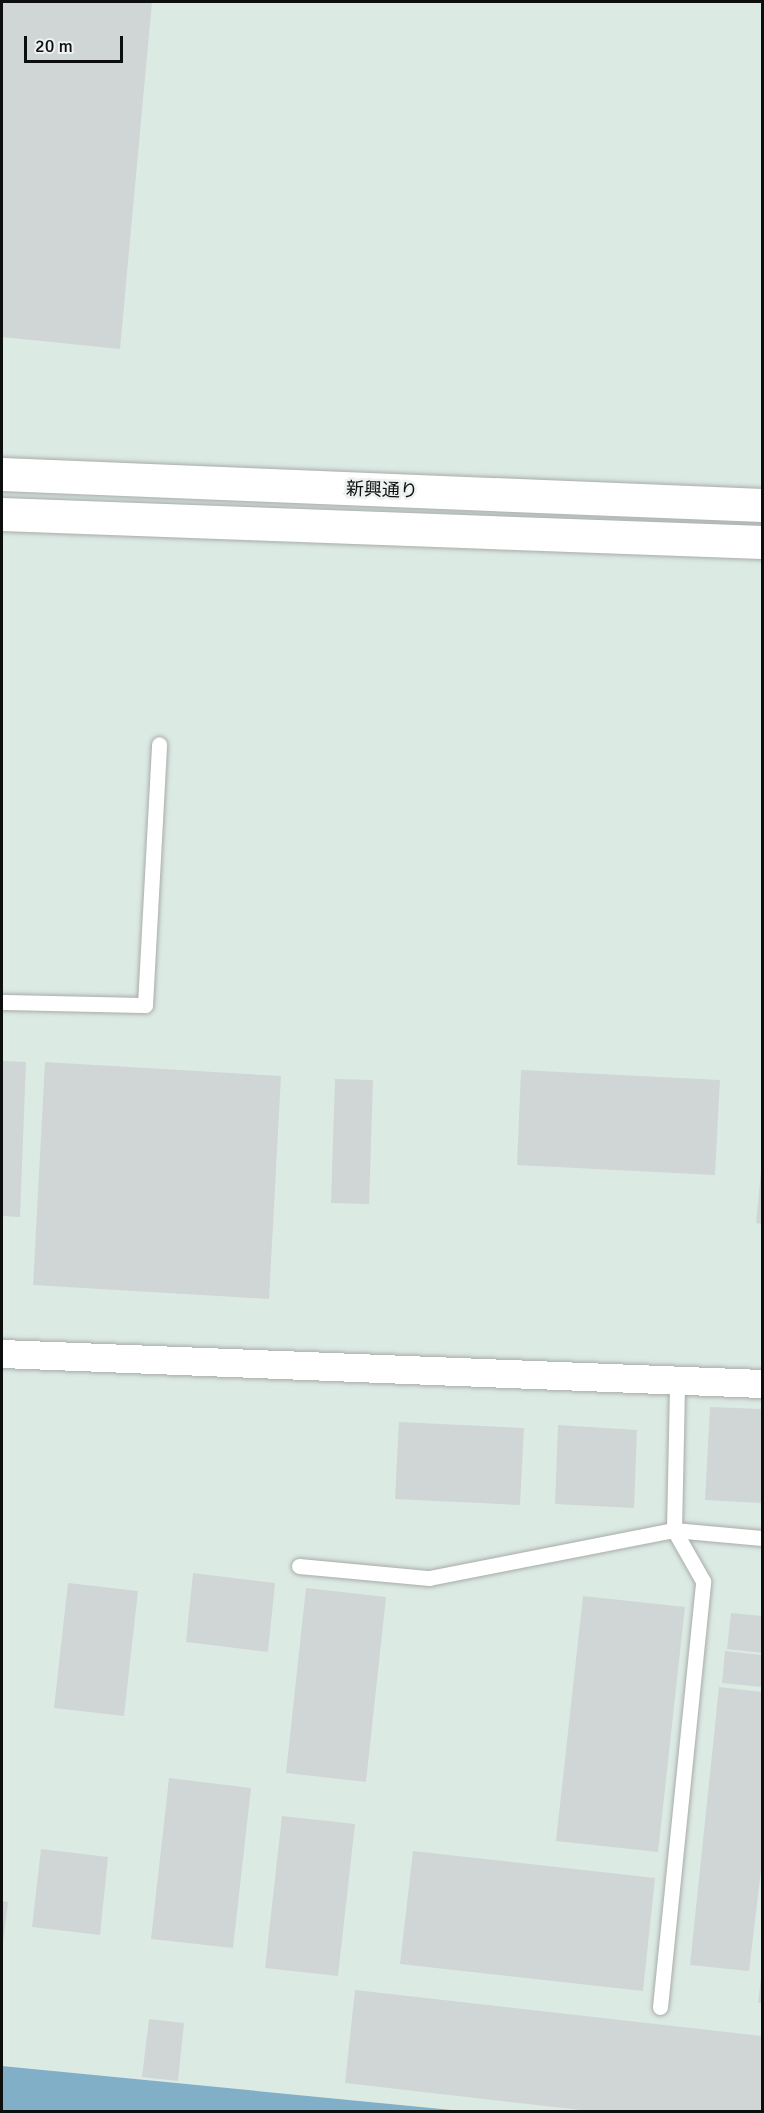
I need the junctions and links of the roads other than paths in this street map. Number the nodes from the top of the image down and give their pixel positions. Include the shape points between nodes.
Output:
1 (2, 474) edge
2 (762, 505) edge
3 (2, 514) edge
4 (762, 542) edge
5 (159, 744) dead end
6 (2, 1002) edge
7 (2, 1354) edge
8 (677, 1381) junction
9 (762, 1384) edge
10 (674, 1530) junction
11 (762, 1538) edge
12 (299, 1566) dead end
13 (660, 2007) dead end

1 - 2 street, 新興通り
3 - 4 street
5 - 6 lane via 145,1005
7 - 8 street
8 - 9 street
8 - 10 lane
10 - 11 lane
10 - 12 lane via 429,1578
10 - 13 lane via 703,1581

